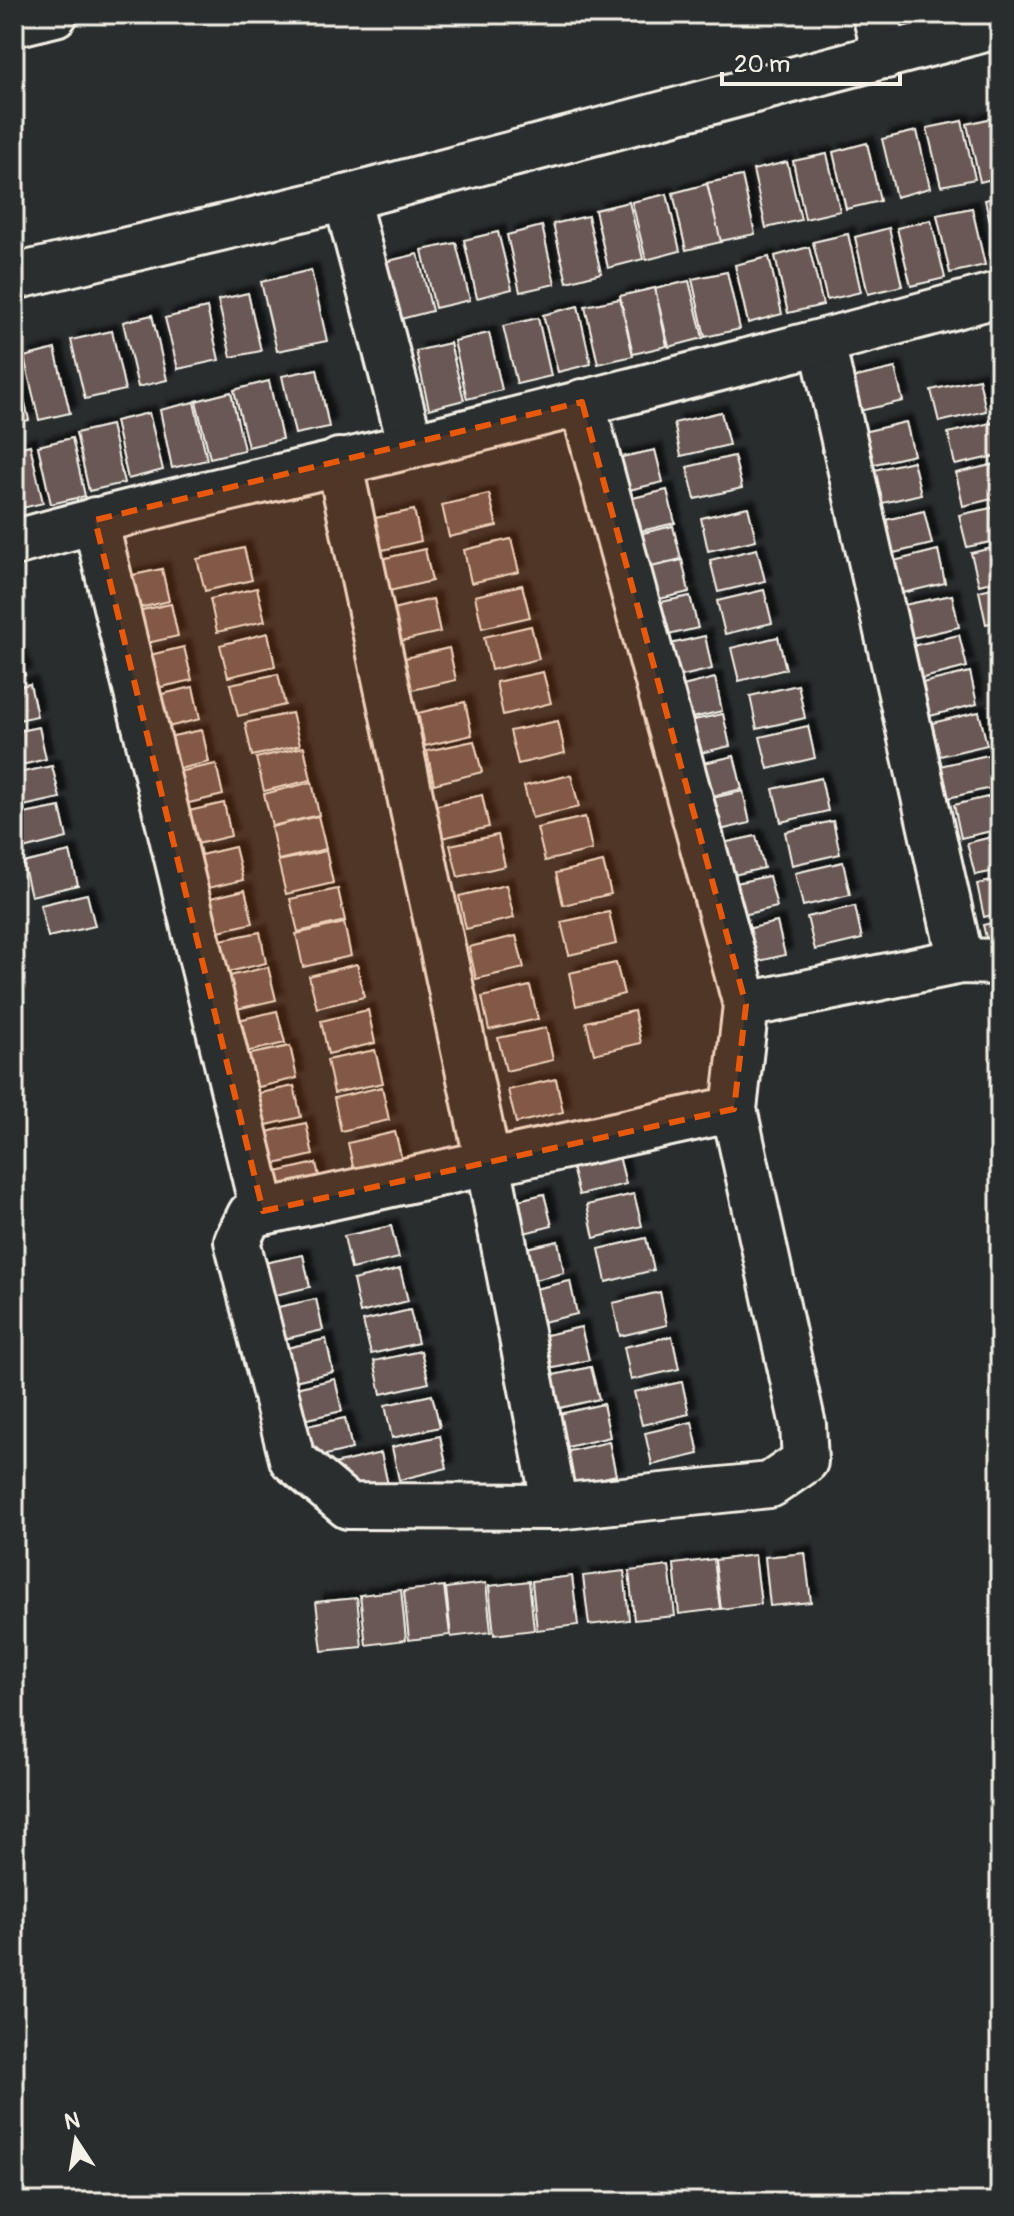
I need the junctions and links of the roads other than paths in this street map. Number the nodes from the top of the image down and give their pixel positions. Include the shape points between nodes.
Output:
1 (55, 14) edge
2 (875, 14) edge
3 (14, 24) edge
4 (1000, 25) edge
5 (886, 56) junction
6 (346, 198) junction
7 (14, 277) edge
8 (1000, 294) edge
9 (822, 342) junction
10 (582, 402) junction
11 (411, 446) junction
12 (339, 461) junction
13 (95, 520) junction
14 (14, 543) edge
15 (981, 962) edge
16 (746, 1005) junction
17 (734, 1109) junction
18 (488, 1163) junction
19 (263, 1211) junction
20 (555, 1507) junction

1 - 3 street
2 - 5 street
4 - 5 street
5 - 6 street
6 - 7 street
6 - 11 street
8 - 9 street
9 - 10 street
9 - 15 street
10 - 11 street
10 - 16 street
11 - 12 street
12 - 13 street
12 - 18 street
13 - 14 street
13 - 19 street
15 - 16 street
16 - 17 street
17 - 18 street
17 - 20 street via 803,1425 805,1461 770,1485
18 - 19 street
18 - 20 street
19 - 20 street via 250,1215 237,1241 292,1459 348,1506

